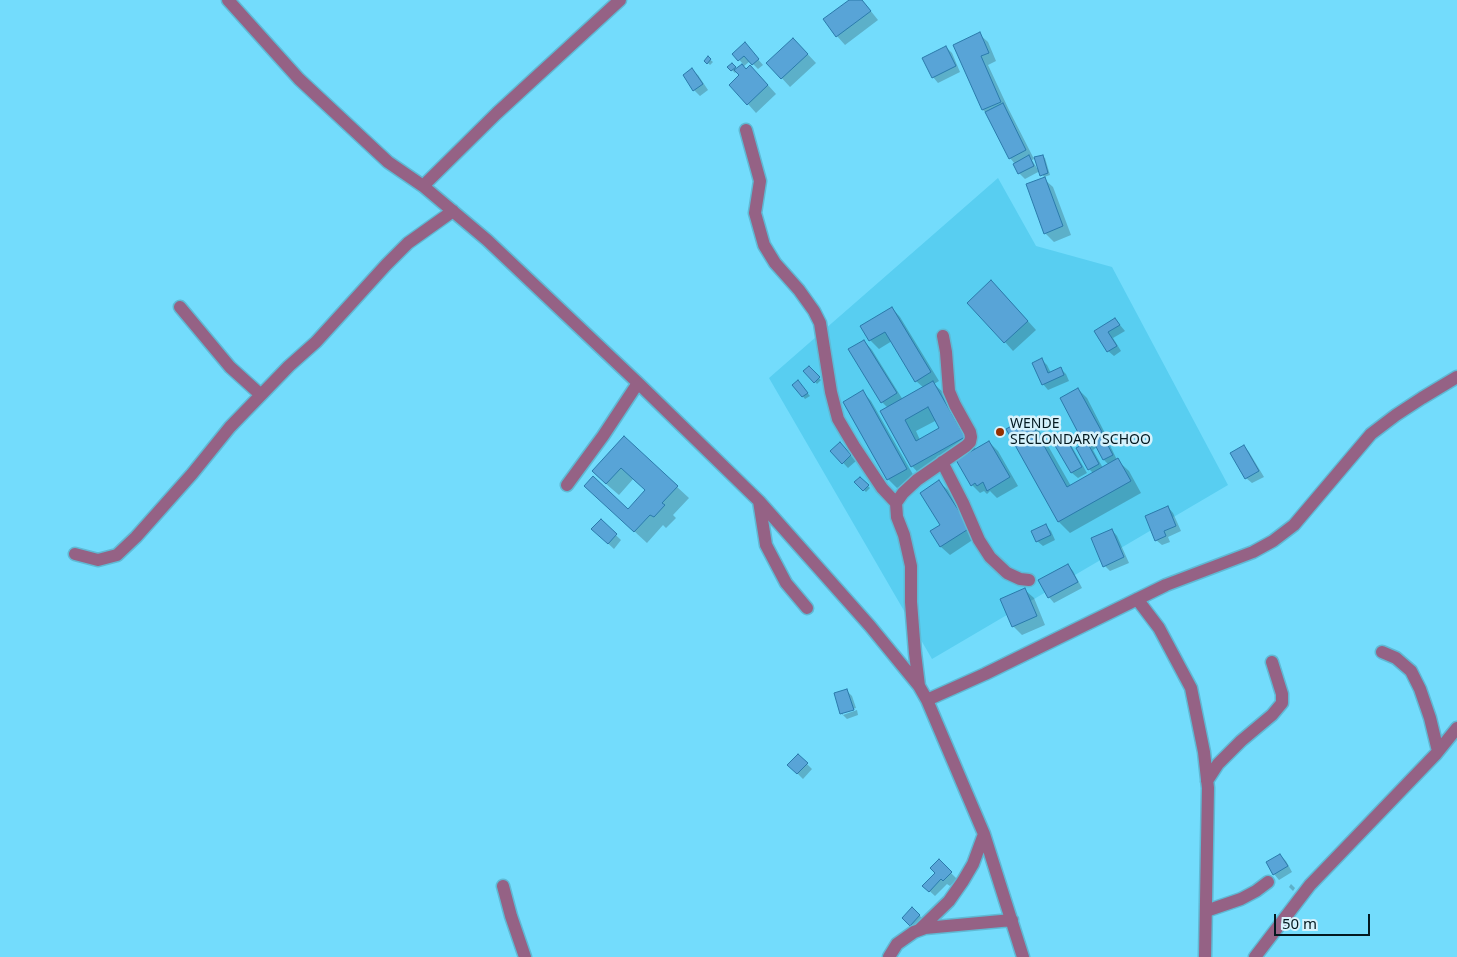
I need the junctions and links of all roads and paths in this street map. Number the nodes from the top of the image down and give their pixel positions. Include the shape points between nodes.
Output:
1 (228, 0) edge
2 (620, 0) edge
3 (746, 130) dead end
4 (422, 186) junction
5 (453, 211) junction
6 (180, 306) dead end
7 (943, 336) dead end
8 (1457, 377) edge
9 (638, 383) junction
10 (261, 395) junction
11 (942, 462) junction
12 (567, 485) dead end
13 (759, 501) junction
14 (896, 503) junction
15 (75, 554) dead end
16 (1029, 580) dead end
17 (1137, 599) junction
18 (807, 608) dead end
19 (1382, 652) dead end
20 (1272, 662) dead end
21 (919, 686) junction
22 (927, 700) junction
23 (1457, 728) edge
24 (1438, 751) junction
25 (1207, 781) junction
26 (984, 834) junction
27 (1268, 882) dead end
28 (503, 886) dead end
29 (1206, 911) junction
30 (1012, 920) junction
31 (919, 930) junction
32 (525, 957) edge
33 (889, 957) edge
34 (1023, 957) edge
35 (1205, 957) edge
36 (1255, 957) edge

1 - 4 street via 299,79 388,162
2 - 4 street
3 - 14 street via 760,181 755,213 764,245 814,311 820,323 838,419 882,488
4 - 5 street
5 - 9 street via 521,270
5 - 10 street via 408,243 386,264 316,342
6 - 10 street via 230,367
7 - 11 street via 949,391 971,437 966,446
8 - 17 street via 1371,434 1294,525 1273,541
9 - 12 street
9 - 13 street
10 - 15 street via 117,555 98,560
11 - 14 street via 910,486
11 - 16 street via 990,557 1006,573 1020,580
13 - 18 street via 766,545 786,583
13 - 21 street
14 - 21 street via 911,566
17 - 22 street
17 - 25 street via 1159,628 1191,688
19 - 24 street via 1396,658 1411,671 1430,718
20 - 25 street via 1282,704 1218,764
21 - 22 street
22 - 26 street
23 - 24 street
24 - 36 street via 1310,885
25 - 29 street
26 - 30 street
26 - 31 street via 963,881 949,901
27 - 29 street via 1240,899
28 - 32 street
29 - 35 street
30 - 31 street
30 - 34 street
31 - 33 street via 897,944

